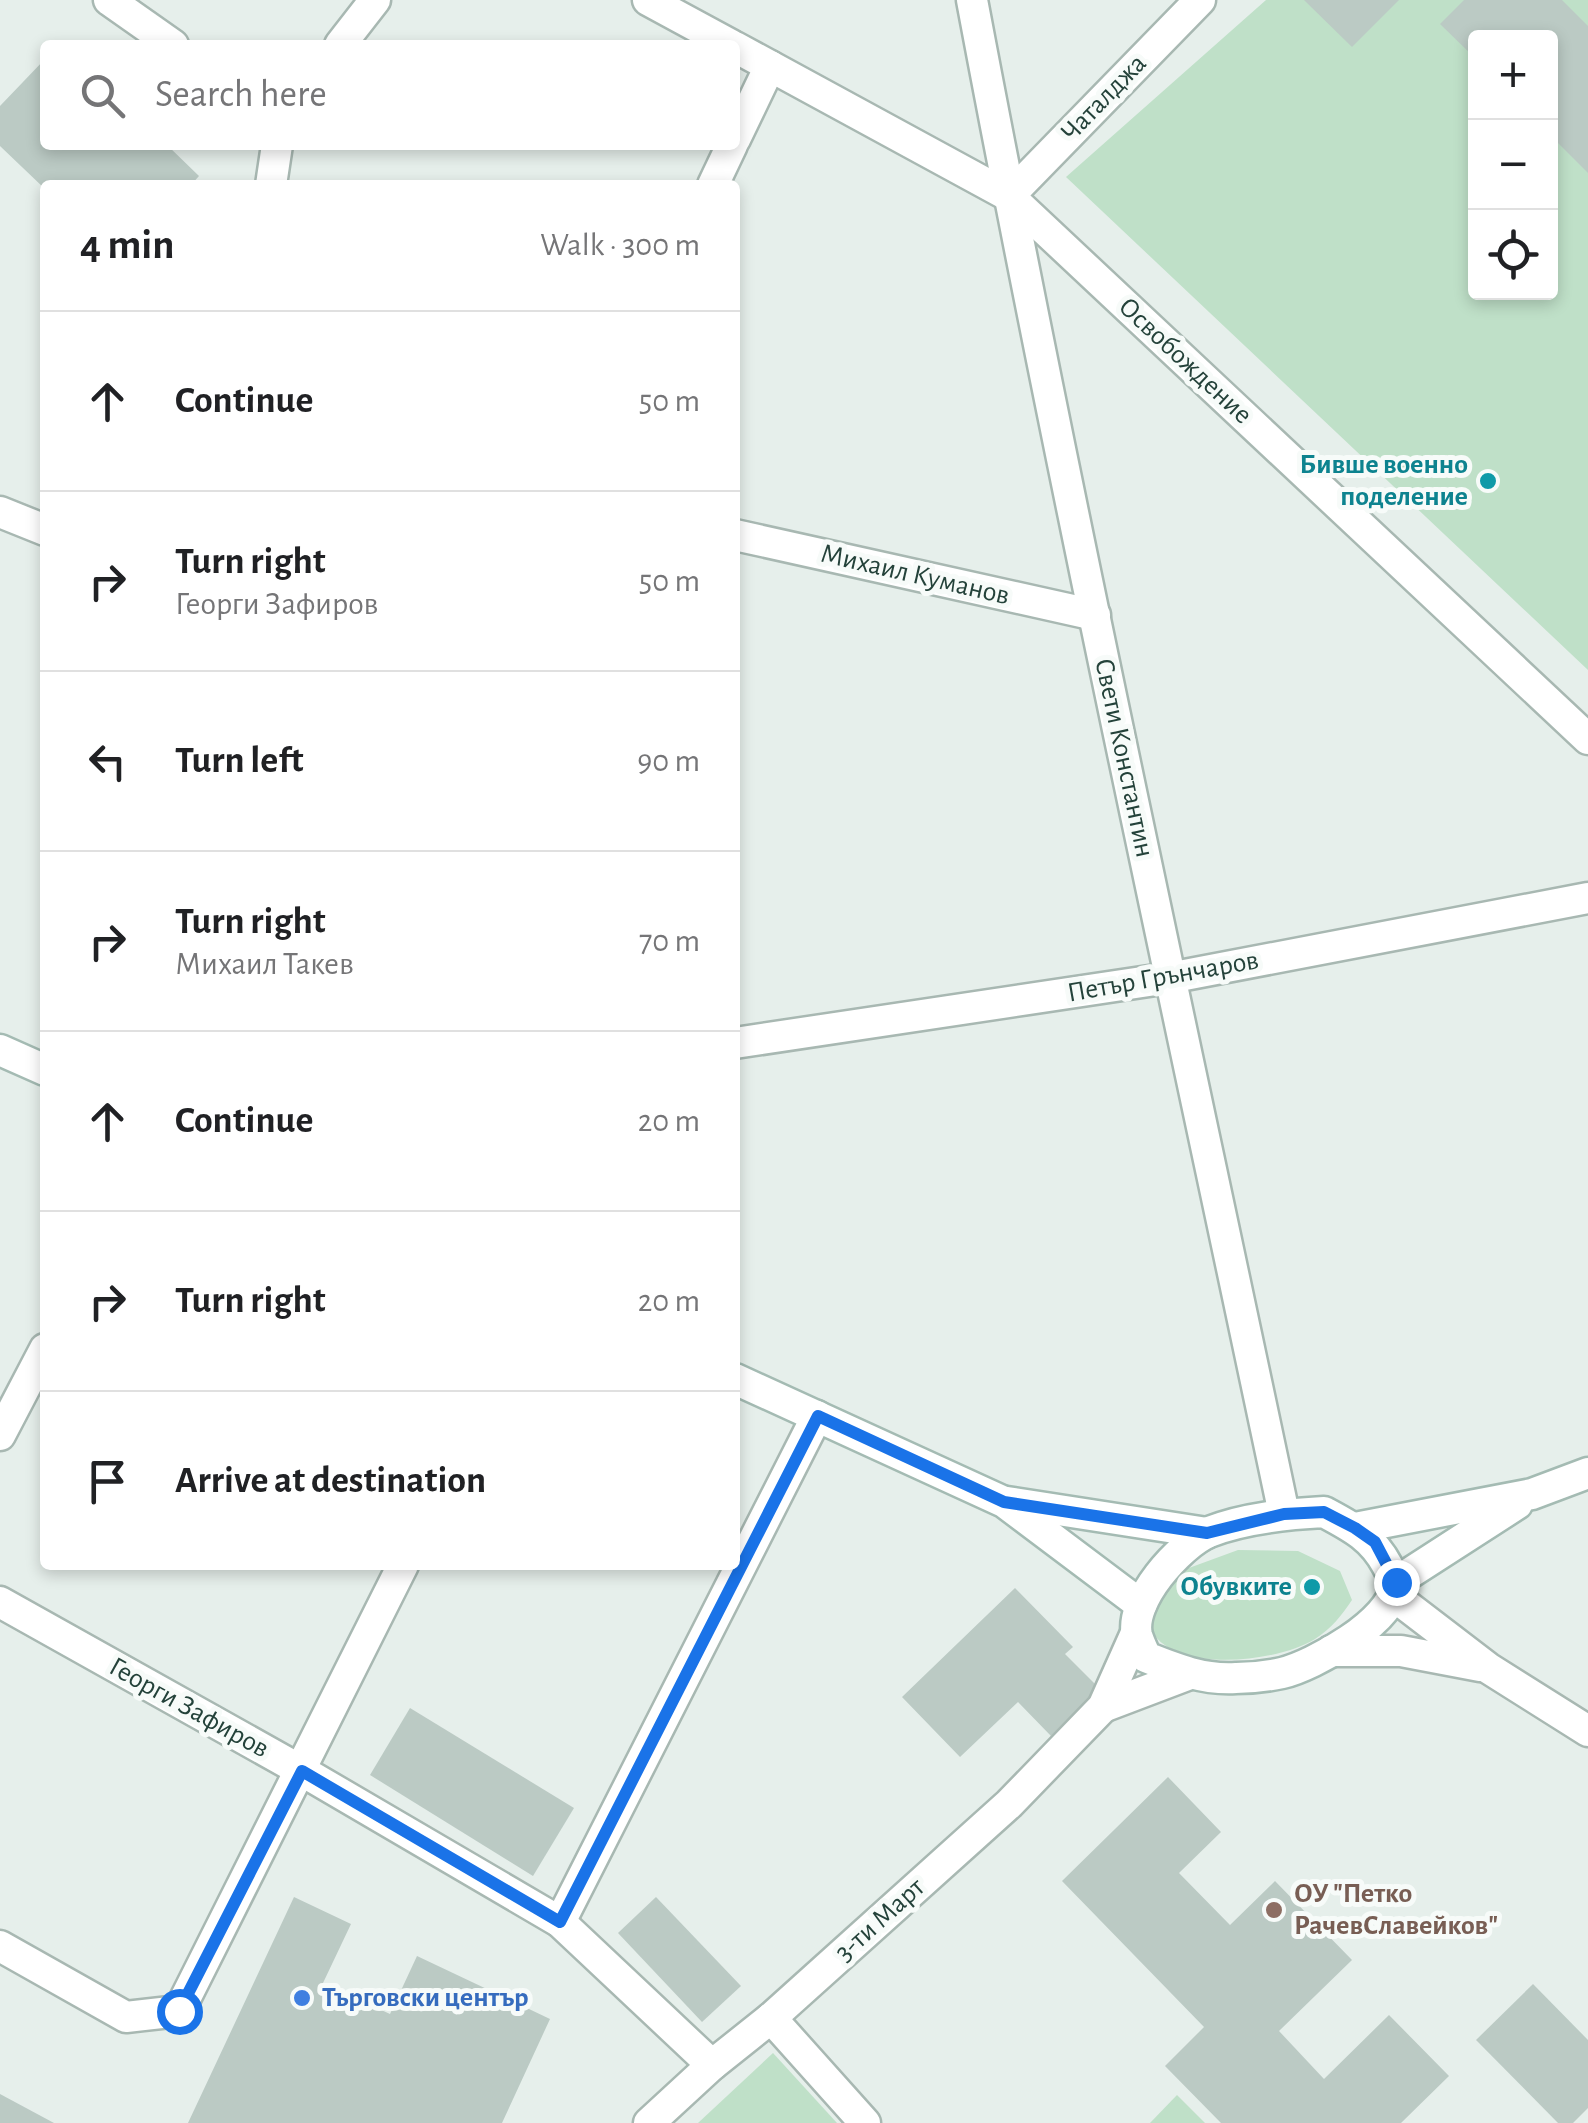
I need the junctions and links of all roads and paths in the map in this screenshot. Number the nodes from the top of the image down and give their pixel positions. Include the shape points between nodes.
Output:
1 (109, 0) edge
2 (375, 0) edge
3 (648, 0) edge
4 (972, 0) edge
5 (1200, 0) edge
6 (166, 40) edge
7 (344, 40) edge
8 (722, 40) edge
9 (740, 50) edge
10 (770, 66) junction
11 (740, 129) edge
12 (276, 150) edge
13 (730, 150) edge
14 (272, 180) edge
15 (715, 180) edge
16 (1009, 196) junction
17 (0, 512) edge
18 (40, 528) edge
19 (740, 536) edge
20 (1094, 615) junction
21 (1588, 739) edge
22 (1588, 898) edge
23 (1169, 978) junction
24 (740, 1042) edge
25 (0, 1050) edge
26 (40, 1068) edge
27 (40, 1359) edge
28 (740, 1381) edge
29 (818, 1416) junction
30 (0, 1435) edge
31 (1588, 1473) edge
32 (1532, 1494) junction
33 (1004, 1502) junction
34 (1284, 1514) junction
35 (1355, 1528) junction
36 (1207, 1533) junction
37 (740, 1569) edge
38 (401, 1570) edge
39 (739, 1570) edge
40 (1395, 1589) junction
41 (0, 1602) edge
42 (1138, 1619) junction
43 (1331, 1652) junction
44 (1488, 1668) junction
45 (1190, 1674) junction
46 (1103, 1707) junction
47 (1588, 1731) edge
48 (302, 1771) junction
49 (560, 1922) junction
50 (0, 1946) edge
51 (771, 2018) junction
52 (712, 2065) junction
53 (648, 2123) edge
54 (865, 2123) edge

1 - 6 street
2 - 7 street
3 - 8 street, Освобождение
4 - 16 street, Свети Константин
5 - 16 street, Чаталджа
9 - 10 street, Освобождение
10 - 11 street
10 - 16 street, Освобождение
12 - 14 street
13 - 15 street
16 - 20 street, Свети Константин
16 - 21 street, Освобождение
17 - 18 street
19 - 20 street, Михаил Куманов
20 - 23 street, Свети Константин
22 - 23 street, Петър Грънчаров
23 - 24 street, Петър Грънчаров
23 - 34 street, Свети Константин
25 - 26 street
27 - 30 street
28 - 29 street
29 - 33 street
29 - 37 street
31 - 32 street
32 - 35 street
32 - 40 street
33 - 36 street
33 - 42 street
34 - 35 street via 1324,1512
34 - 36 street
35 - 40 street via 1375,1542
36 - 42 street via 1166,1564
38 - 48 street
39 - 49 street
40 - 43 street via 1370,1625
40 - 44 street
41 - 48 street, Георги Зафиров
42 - 45 street via 1146,1657
42 - 46 street
43 - 44 street via 1401,1651
43 - 45 street via 1285,1672 1233,1679
44 - 47 street
45 - 46 street
46 - 51 street, 3-ти Март via 1009,1804
48 - 49 street, Георги Зафиров
48 - 50 street via 179,2011 126,2017
49 - 52 street, Георги Зафиров
51 - 52 street, 3-ти Март
51 - 54 street
52 - 53 street, 3-ти Март

